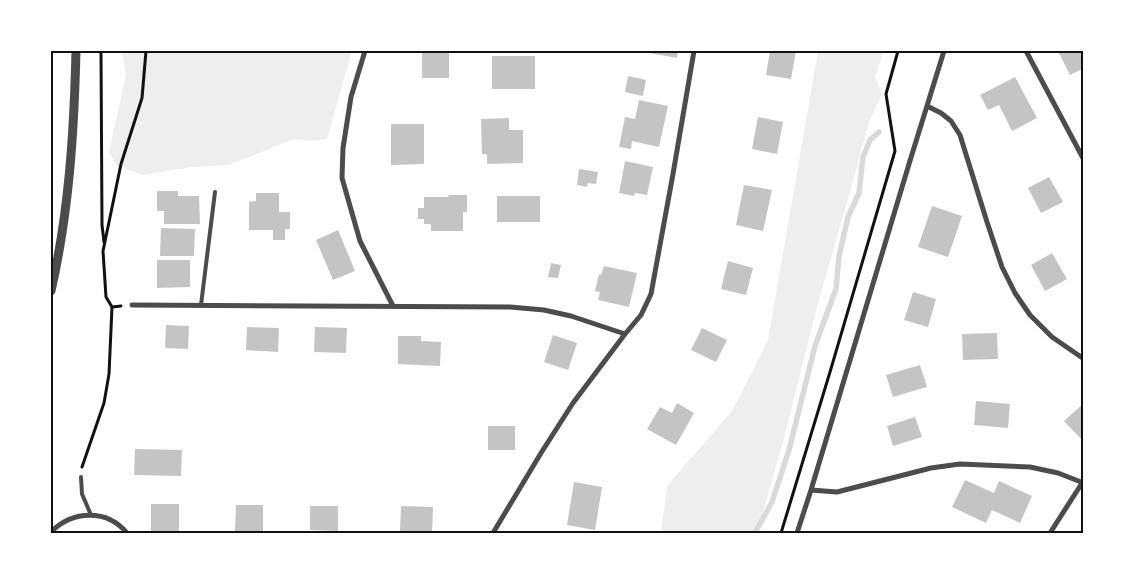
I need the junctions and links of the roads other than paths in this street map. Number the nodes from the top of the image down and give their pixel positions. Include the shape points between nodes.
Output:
1 (76, 51) edge
2 (365, 51) edge
3 (694, 51) edge
4 (944, 51) edge
5 (1026, 51) edge
6 (928, 106) junction
7 (1084, 160) edge
8 (215, 192) dead end
9 (51, 291) edge
10 (132, 305) road end
11 (201, 305) junction
12 (393, 306) junction
13 (625, 334) junction
14 (1084, 359) edge
15 (81, 478) road end
16 (1082, 481) edge
17 (812, 490) junction
18 (91, 515) junction
19 (51, 532) edge
20 (127, 533) edge
21 (492, 533) edge
22 (797, 533) edge
23 (1050, 533) edge

1 - 9 street via 66,214
2 - 12 street via 351,98 342,178 360,241
3 - 13 street via 651,294 642,315
4 - 6 street
5 - 7 street
6 - 14 street via 951,121 960,135 999,258 1015,293 1030,315 1052,337
6 - 17 street
8 - 11 lane
10 - 11 street
11 - 12 street
12 - 13 street via 544,310
13 - 21 street via 572,403
15 - 18 lane via 82,494
16 - 17 street via 1030,468 960,464 930,468 837,492
16 - 23 street
17 - 22 street
18 - 19 street via 76,516
18 - 20 street via 108,518

